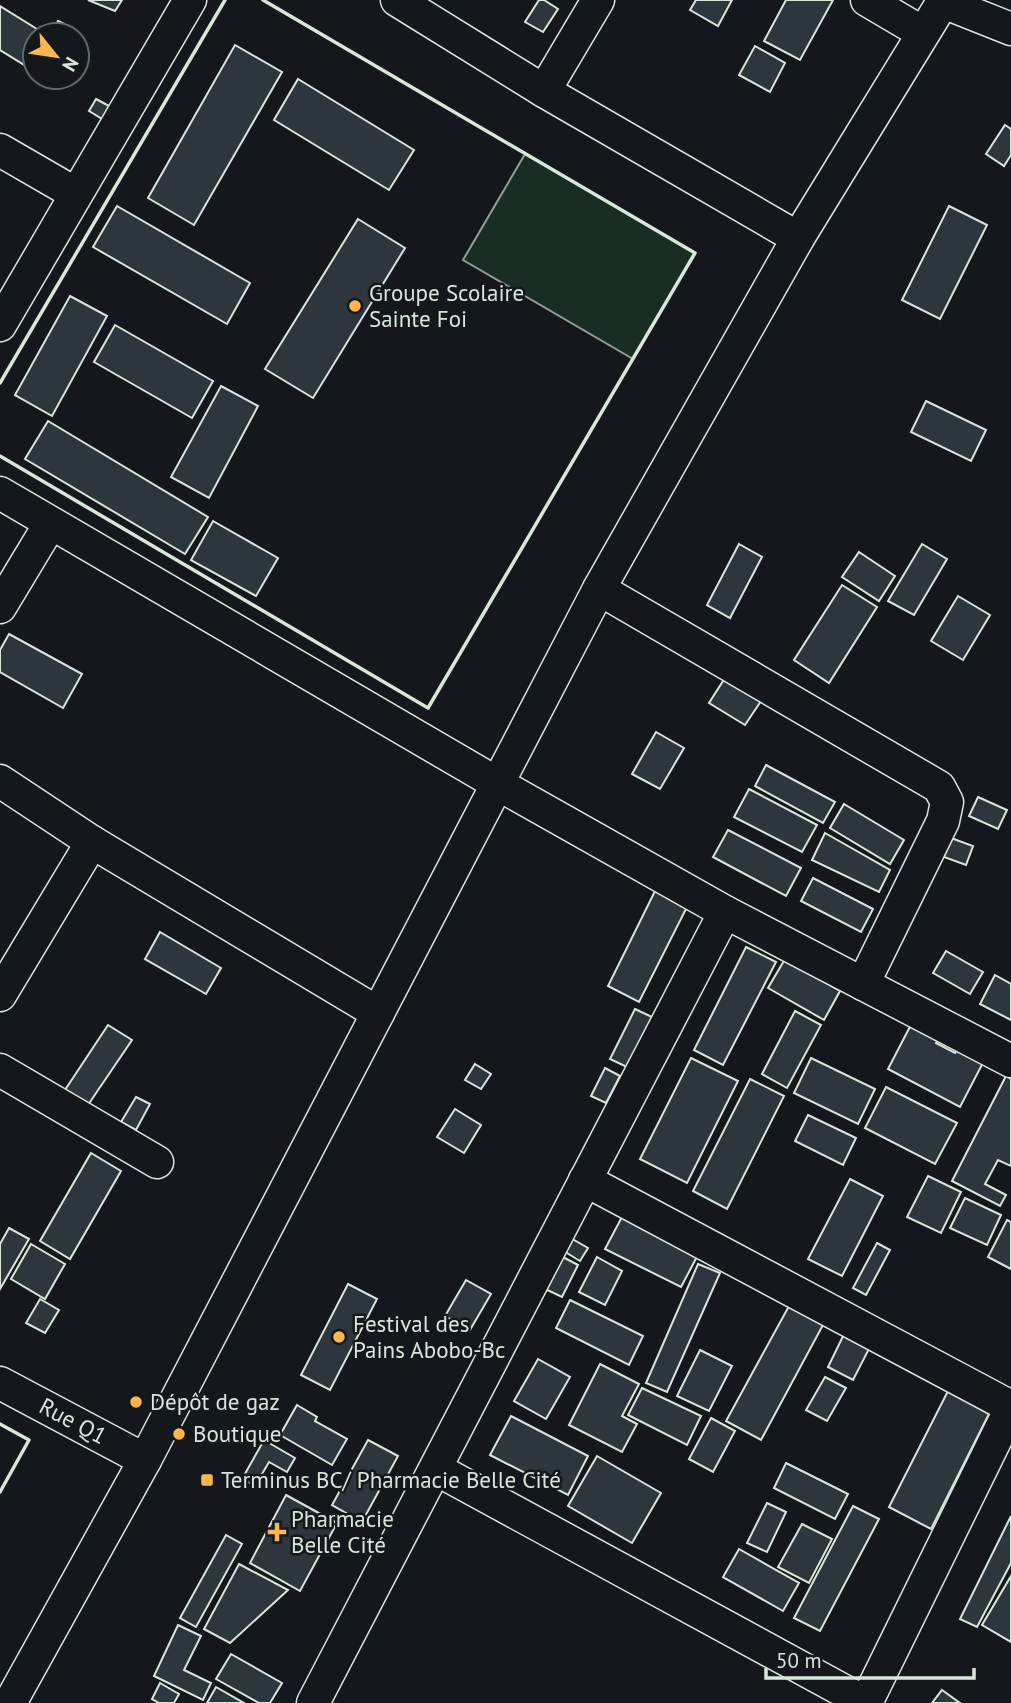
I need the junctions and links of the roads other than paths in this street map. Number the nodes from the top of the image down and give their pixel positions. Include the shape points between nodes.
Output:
1 (190, 0) edge
2 (397, 0) edge
3 (598, 0) edge
4 (867, 0) edge
5 (944, 1) edge
6 (1011, 29) edge
7 (923, 33) junction
8 (544, 91) junction
9 (0, 150) edge
10 (76, 194) junction
11 (798, 238) junction
12 (0, 325) edge
13 (0, 493) edge
14 (50, 524) junction
15 (599, 589) junction
16 (0, 607) edge
17 (0, 781) edge
18 (498, 784) junction
19 (92, 842) junction
20 (725, 912) junction
21 (863, 984) junction
22 (0, 995) edge
23 (378, 1013) junction
24 (1011, 1061) edge
25 (0, 1070) edge
26 (157, 1162) dead end
27 (585, 1180) junction
28 (0, 1382) edge
29 (1011, 1407) edge
30 (145, 1460) junction
31 (436, 1469) junction
32 (10, 1703) edge
33 (313, 1703) edge
34 (866, 1703) edge

1 - 10 street
2 - 8 street
3 - 8 street
4 - 7 street
5 - 6 street
5 - 7 street
7 - 11 street
8 - 11 street
9 - 10 street
10 - 12 street
11 - 15 street
13 - 14 street
14 - 16 street
14 - 18 street
15 - 18 street
15 - 21 street via 939,787 947,802 943,821
17 - 19 street
18 - 20 street
18 - 23 street
19 - 22 street
19 - 23 street
20 - 21 street
20 - 27 street
21 - 24 street
23 - 30 street
25 - 26 street
27 - 29 street
27 - 31 street
28 - 30 street, Rue Q1
29 - 34 street
30 - 32 street
31 - 33 street
31 - 34 street

